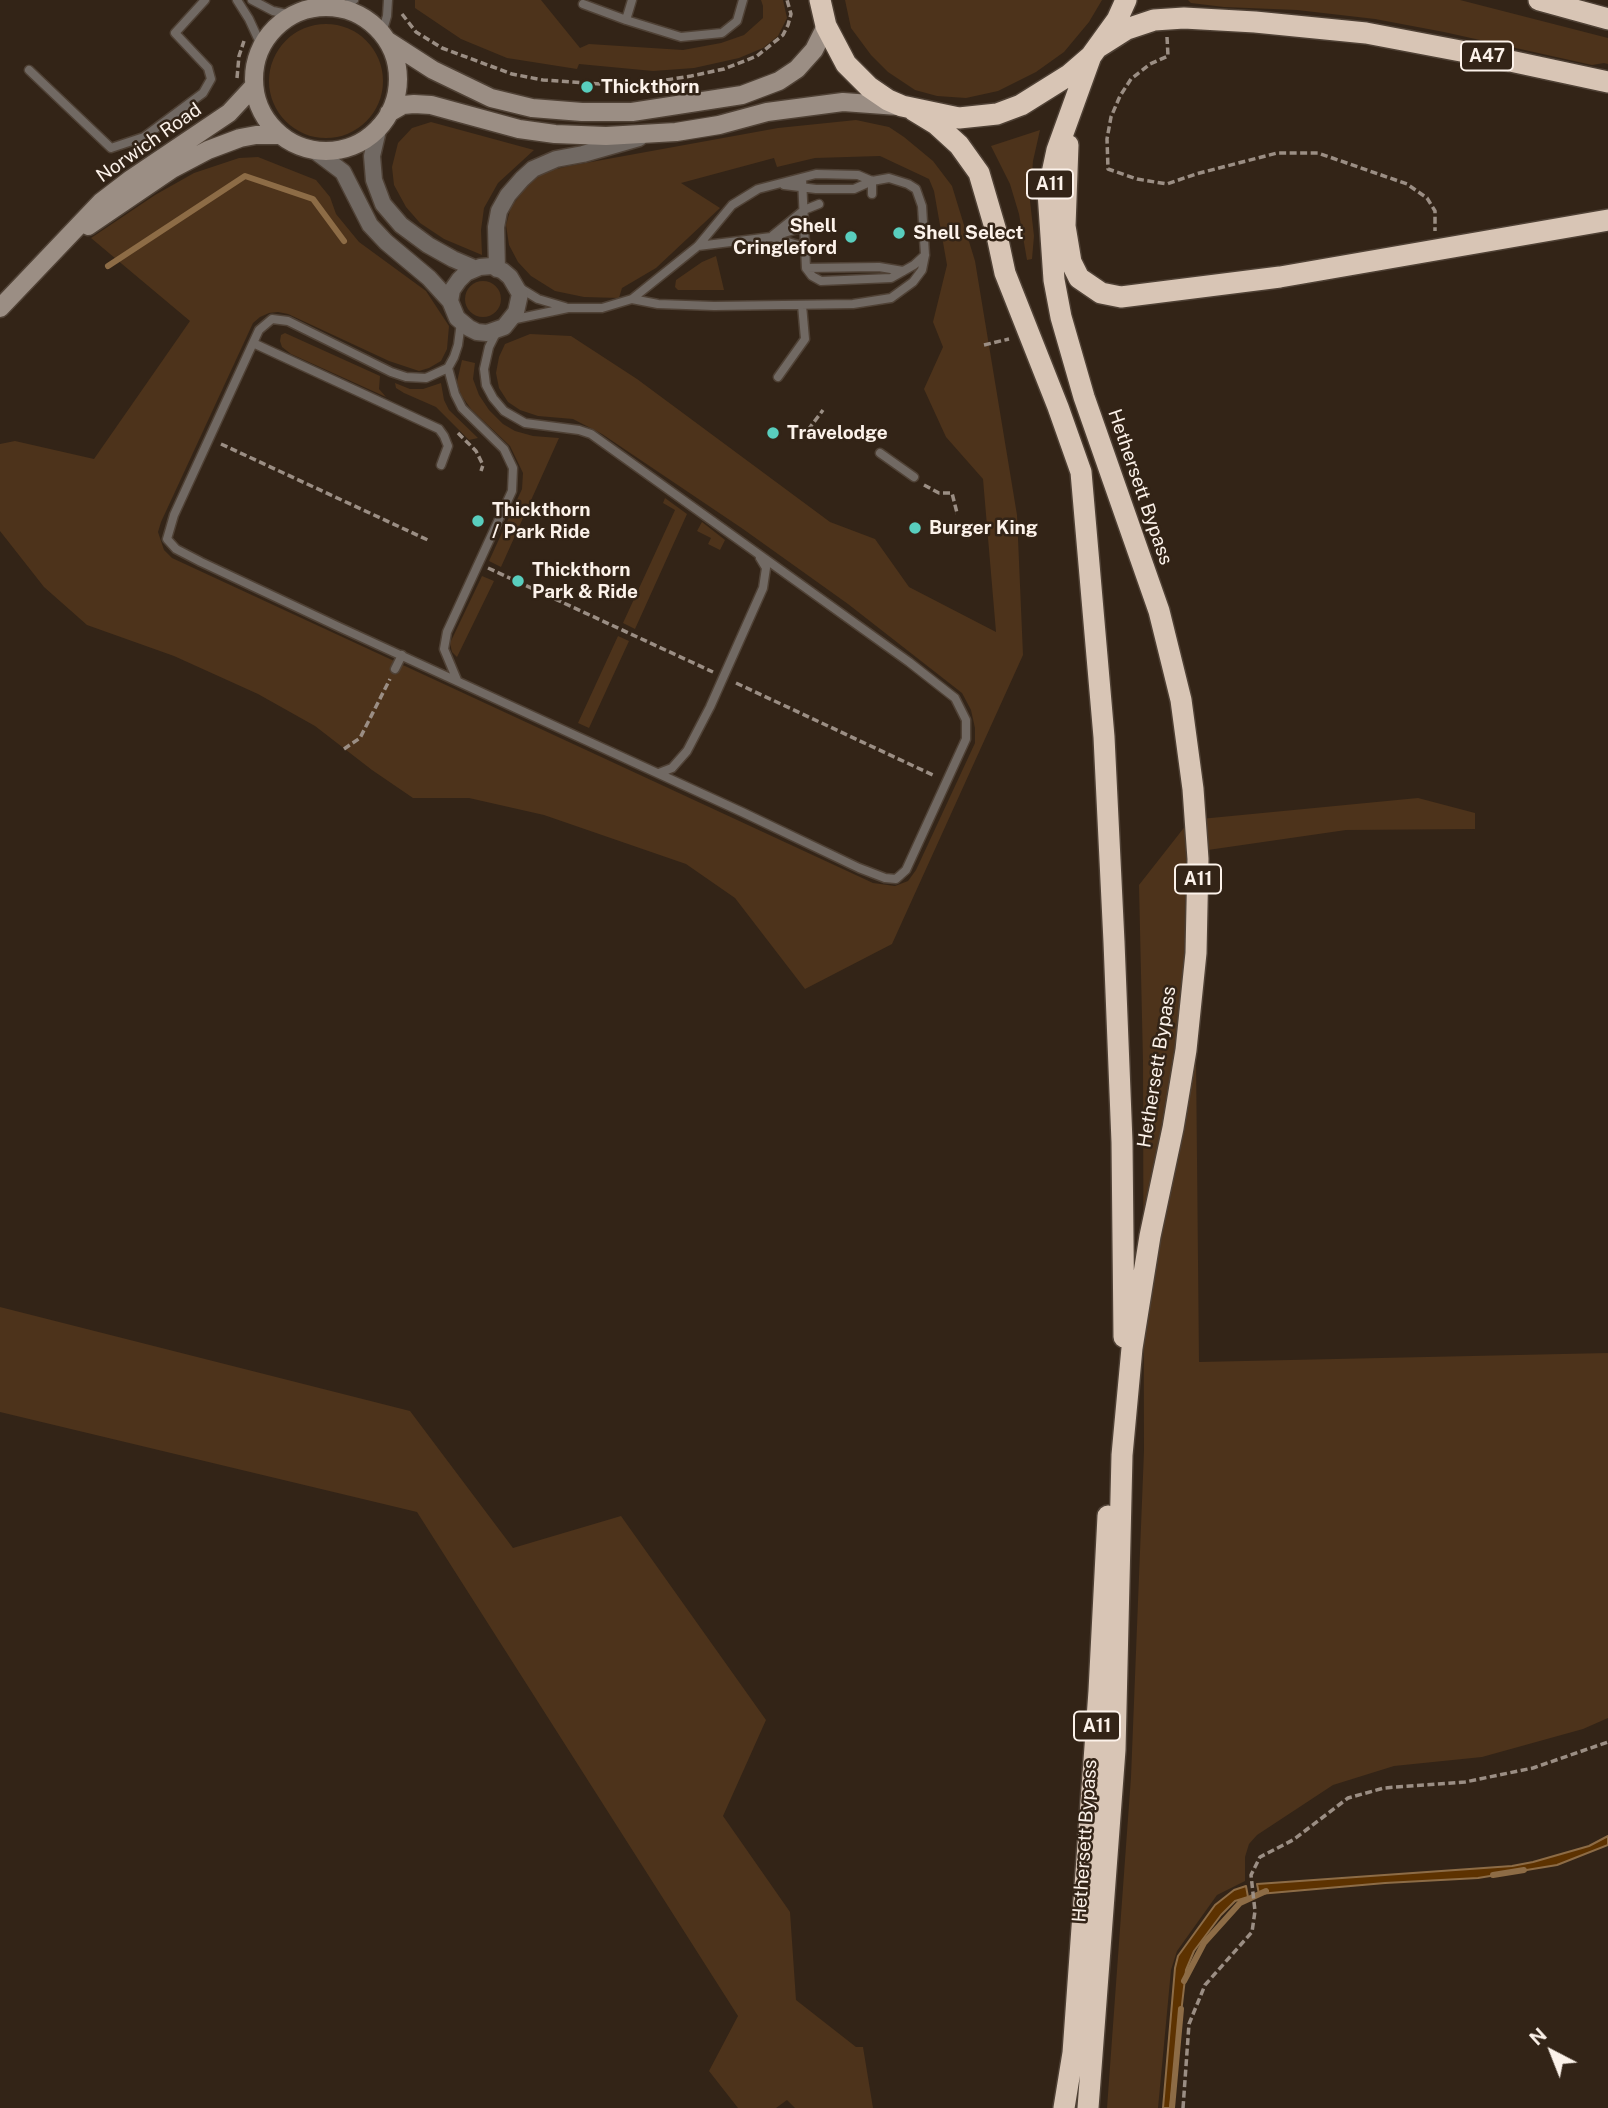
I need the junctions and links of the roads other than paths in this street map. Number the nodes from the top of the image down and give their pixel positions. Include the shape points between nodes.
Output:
1 (205, 0) edge
2 (237, 0) edge
3 (252, 0) edge
4 (388, 0) edge
5 (632, 0) edge
6 (743, 0) edge
7 (1126, 0) edge
8 (1539, 0) edge
9 (820, 2) edge
10 (348, 4) edge
11 (583, 4) dead end
12 (292, 15) junction
13 (1608, 19) edge
14 (626, 20) junction
15 (826, 26) junction
16 (385, 37) junction
17 (261, 45) junction
18 (1094, 52) junction
19 (29, 70) dead end
20 (1608, 82) edge
21 (254, 86) junction
22 (907, 108) junction
23 (1069, 115) junction
24 (384, 120) junction
25 (280, 135) junction
26 (652, 135) junction
27 (316, 151) junction
28 (872, 181) junction
29 (802, 182) junction
30 (872, 194) dead end
31 (819, 204) dead end
32 (804, 210) junction
33 (1608, 220) edge
34 (819, 226) dead end
35 (804, 227) junction
36 (70, 237) junction
37 (771, 237) junction
38 (698, 246) junction
39 (805, 247) junction
40 (819, 249) dead end
41 (925, 255) junction
42 (474, 268) junction
43 (806, 268) junction
44 (497, 269) junction
45 (903, 271) junction
46 (515, 285) junction
47 (632, 299) junction
48 (450, 301) junction
49 (802, 305) junction
50 (0, 308) edge
51 (568, 308) junction
52 (511, 320) junction
53 (461, 322) junction
54 (496, 331) junction
55 (253, 343) junction
56 (448, 368) junction
57 (778, 377) dead end
58 (880, 453) dead end
59 (441, 465) dead end
60 (914, 477) road end
61 (756, 553) junction
62 (402, 655) junction
63 (395, 669) road end
64 (457, 680) junction
65 (659, 774) junction
66 (1064, 2108) edge
67 (1088, 2108) edge

1 - 19 lane via 175,33 208,68 211,79 203,93 144,137 111,148
2 - 17 lane
3 - 12 lane
4 - 16 lane
5 - 14 lane
6 - 14 lane via 737,21 722,33 681,37
7 - 18 highway
8 - 13 highway
9 - 15 highway, Hethersett Bypass
10 - 12 main road
10 - 16 main road
11 - 14 lane
12 - 17 main road
15 - 16 main road via 814,50 779,81 715,99 632,112 532,108 491,98 433,70
15 - 22 highway, Hethersett Bypass via 846,64 869,87
16 - 24 main road via 400,80
17 - 21 main road via 254,64
18 - 20 highway, A47 via 1127,29 1154,20 1255,22 1366,33
18 - 22 highway via 1043,92 997,114 959,118
18 - 23 highway, Hethersett Bypass / A11
21 - 25 main road via 263,114
21 - 36 main road, Norwich Road via 229,113 101,202
22 - 26 main road via 843,102
22 - 66 highway, Hethersett Bypass / A11 via 936,124 979,173 1005,274 1080,472 1104,737 1122,1142 1124,1343 1109,1495 1073,2053
23 - 33 highway via 1065,226 1071,262 1079,278 1101,293 1121,297 1280,277
23 - 67 highway, Hethersett Bypass / A11 via 1048,192 1061,317 1159,611 1181,700 1198,859 1196,953 1186,1050 1132,1348 1122,1455 1115,1750
24 - 26 main road via 414,104 555,134
24 - 27 main road via 359,143 337,151
24 - 42 street via 372,156 383,204 401,225 428,244
25 - 27 main road, Norwich Road
25 - 36 main road, Norwich Road via 240,138 208,150
26 - 44 street via 533,169 499,211
27 - 48 street via 344,172 370,225
28 - 29 lane via 854,189
28 - 29 lane via 858,175 816,174
28 - 30 lane
28 - 41 lane via 889,178 916,189 922,206
29 - 32 lane
29 - 38 lane via 758,188 732,205
31 - 32 lane
32 - 35 lane
32 - 37 lane
34 - 35 lane
35 - 37 lane
35 - 39 lane
36 - 50 main road, Norwich Road
37 - 38 lane
37 - 39 lane
38 - 47 lane
39 - 40 lane
39 - 43 lane
41 - 45 lane
41 - 49 lane via 913,282 891,298
42 - 44 street
42 - 48 street via 459,280
43 - 45 lane
43 - 45 lane via 821,281 877,280
44 - 46 street
46 - 51 lane via 538,299
46 - 52 street via 520,303
47 - 49 lane via 714,306
47 - 51 lane via 602,308
48 - 53 street
49 - 57 lane via 806,339
51 - 52 lane
52 - 54 street
53 - 54 street via 477,332
53 - 56 lane
54 - 61 lane via 484,369 492,398 504,411 525,423 590,435
55 - 56 lane via 272,319 288,321 406,377 426,379
55 - 59 lane via 439,429 448,446
55 - 62 lane via 167,539 201,562
56 - 64 lane via 462,408 504,449 513,468 512,491 447,632 444,649
58 - 60 lane
61 - 65 lane via 766,568 763,588 687,751 672,768
61 - 65 lane via 955,698 966,720 966,739 906,870 896,879 859,868
62 - 63 lane
62 - 64 lane
64 - 65 lane

